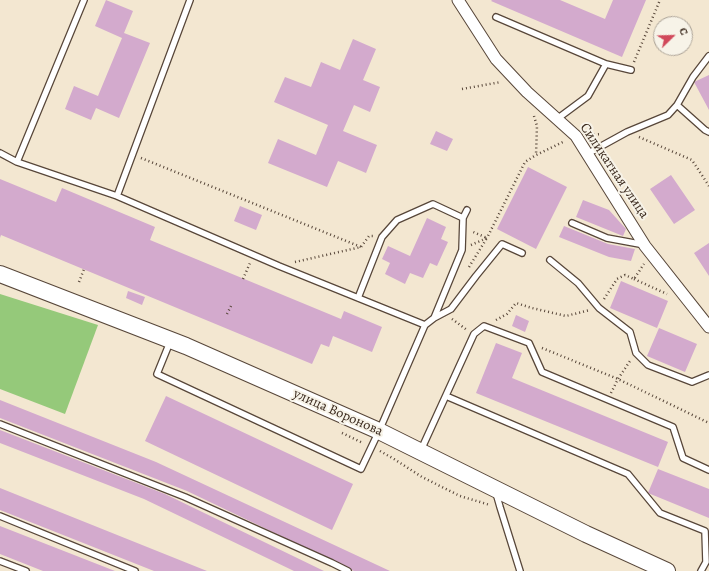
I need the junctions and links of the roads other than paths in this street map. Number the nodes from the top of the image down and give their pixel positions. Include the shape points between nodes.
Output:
1 (84, 0) edge
2 (190, 0) edge
3 (458, 0) edge
4 (496, 17) dead end
5 (709, 56) edge
6 (606, 64) junction
7 (631, 70) road end
8 (677, 105) junction
9 (557, 119) junction
10 (709, 132) edge
11 (0, 153) edge
12 (587, 154) junction
13 (17, 162) junction
14 (117, 196) junction
15 (467, 210) dead end
16 (463, 218) junction
17 (572, 223) dead end
18 (648, 250) junction
19 (522, 253) dead end
20 (550, 260) dead end
21 (0, 274) edge
22 (358, 298) junction
23 (434, 318) junction
24 (425, 326) junction
25 (709, 328) edge
26 (171, 340) junction
27 (709, 375) edge
28 (446, 396) junction
29 (0, 424) edge
30 (379, 432) junction
31 (420, 452) junction
32 (709, 470) edge
33 (496, 489) junction
34 (0, 516) edge
35 (0, 561) edge
36 (707, 563) edge
37 (26, 571) edge
38 (135, 571) edge
39 (348, 571) edge
40 (520, 571) edge
41 (667, 571) edge
42 (701, 571) edge

1 - 13 lane
2 - 14 lane
3 - 9 street, Силикатная улица via 496,59
4 - 6 lane
5 - 8 lane
6 - 7 lane
6 - 9 lane via 588,96
8 - 10 lane
8 - 12 lane via 668,115 627,132
9 - 12 street, Силикатная улица via 576,136
11 - 13 lane
12 - 18 street, Силикатная улица
13 - 14 lane
14 - 22 lane
15 - 16 lane
16 - 22 lane via 433,204 397,220 382,236
16 - 23 lane via 462,250
17 - 18 lane via 607,238
18 - 25 street, Силикатная улица
19 - 23 lane via 502,244 452,310
20 - 27 lane via 578,283 599,308 630,332 636,353 648,365 692,382
21 - 26 main road, улица Воронова
22 - 24 lane
23 - 24 lane
24 - 30 lane
26 - 30 main road, улица Воронова
26 - 30 lane via 157,374 361,469
28 - 31 lane
28 - 32 lane via 474,334 484,326 530,342 542,372 672,428 683,458
28 - 36 lane via 628,474 660,513 705,532
29 - 39 lane via 185,497
30 - 31 main road, улица Воронова
31 - 33 main road, улица Воронова
33 - 40 lane
33 - 41 main road, улица Воронова
34 - 38 lane
35 - 37 lane
36 - 42 lane

